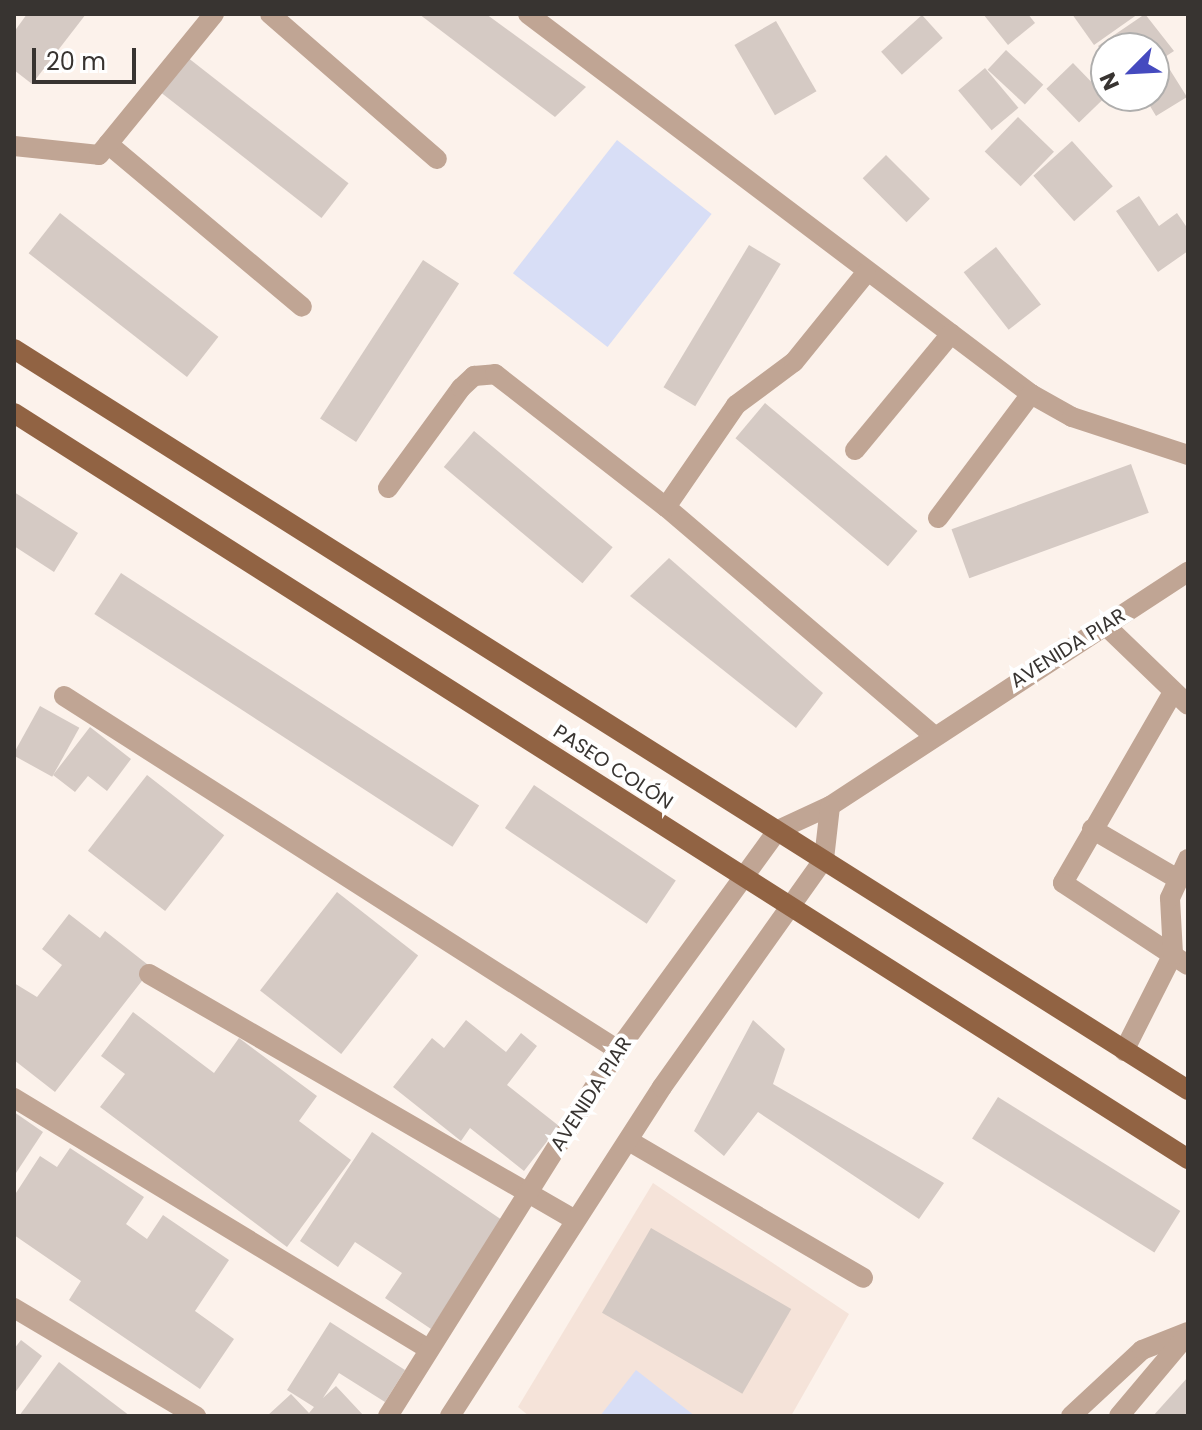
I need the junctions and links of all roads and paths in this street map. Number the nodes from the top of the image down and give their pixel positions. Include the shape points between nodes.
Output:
1 (214, 14) edge
2 (270, 14) edge
3 (528, 14) edge
4 (108, 144) junction
5 (14, 146) edge
6 (437, 159) dead end
7 (866, 273) junction
8 (302, 307) dead end
9 (951, 334) junction
10 (14, 349) edge
11 (1031, 394) junction
12 (14, 413) edge
13 (855, 450) dead end
14 (1188, 455) edge
15 (388, 488) dead end
16 (666, 507) junction
17 (938, 518) dead end
18 (1188, 572) edge
19 (1105, 625) junction
20 (64, 696) dead end
21 (1180, 700) edge
22 (933, 735) junction
23 (830, 806) junction
24 (1092, 829) junction
25 (778, 830) junction
26 (824, 859) junction
27 (1188, 859) edge
28 (743, 878) junction
29 (1176, 878) junction
30 (792, 910) junction
31 (1180, 960) edge
32 (149, 974) dead end
33 (618, 1050) junction
34 (1124, 1051) junction
35 (1188, 1090) edge
36 (14, 1098) edge
37 (629, 1141) junction
38 (1188, 1159) edge
39 (527, 1192) junction
40 (575, 1220) junction
41 (863, 1278) dead end
42 (14, 1308) edge
43 (1188, 1333) edge
44 (429, 1349) junction
45 (196, 1416) edge
46 (388, 1416) edge
47 (450, 1416) edge
48 (1071, 1416) edge
49 (1119, 1416) edge

1 - 4 street
2 - 6 street
3 - 7 street
4 - 5 street via 99,155
4 - 8 street
7 - 9 street
7 - 16 street via 794,362 736,405
9 - 11 street
9 - 13 street
10 - 25 main road, PASEO COLÓN
11 - 14 street via 1072,417
11 - 17 street
12 - 28 main road, PASEO COLÓN
15 - 16 street via 461,388 474,376 495,374
16 - 22 street
18 - 19 street, AVENIDA PIAR
19 - 21 street
19 - 22 street, AVENIDA PIAR
20 - 33 street
21 - 24 street
22 - 23 street, AVENIDA PIAR
23 - 25 street, AVENIDA PIAR
23 - 26 street
24 - 29 street
24 - 31 street via 1063,883
25 - 26 main road, PASEO COLÓN
25 - 28 street, AVENIDA PIAR
26 - 30 street
26 - 34 main road, PASEO COLÓN
27 - 29 street
28 - 30 main road, PASEO COLÓN
28 - 33 street, AVENIDA PIAR
29 - 31 street
30 - 37 street
30 - 38 main road, PASEO COLÓN
31 - 34 street
32 - 39 street
33 - 39 street, AVENIDA PIAR
34 - 35 main road, PASEO COLÓN
36 - 44 street
37 - 40 street
37 - 41 street
39 - 40 street
39 - 44 street, AVENIDA PIAR
40 - 47 street
42 - 45 street
43 - 48 street via 1142,1350
43 - 49 street
44 - 46 street, AVENIDA PIAR

